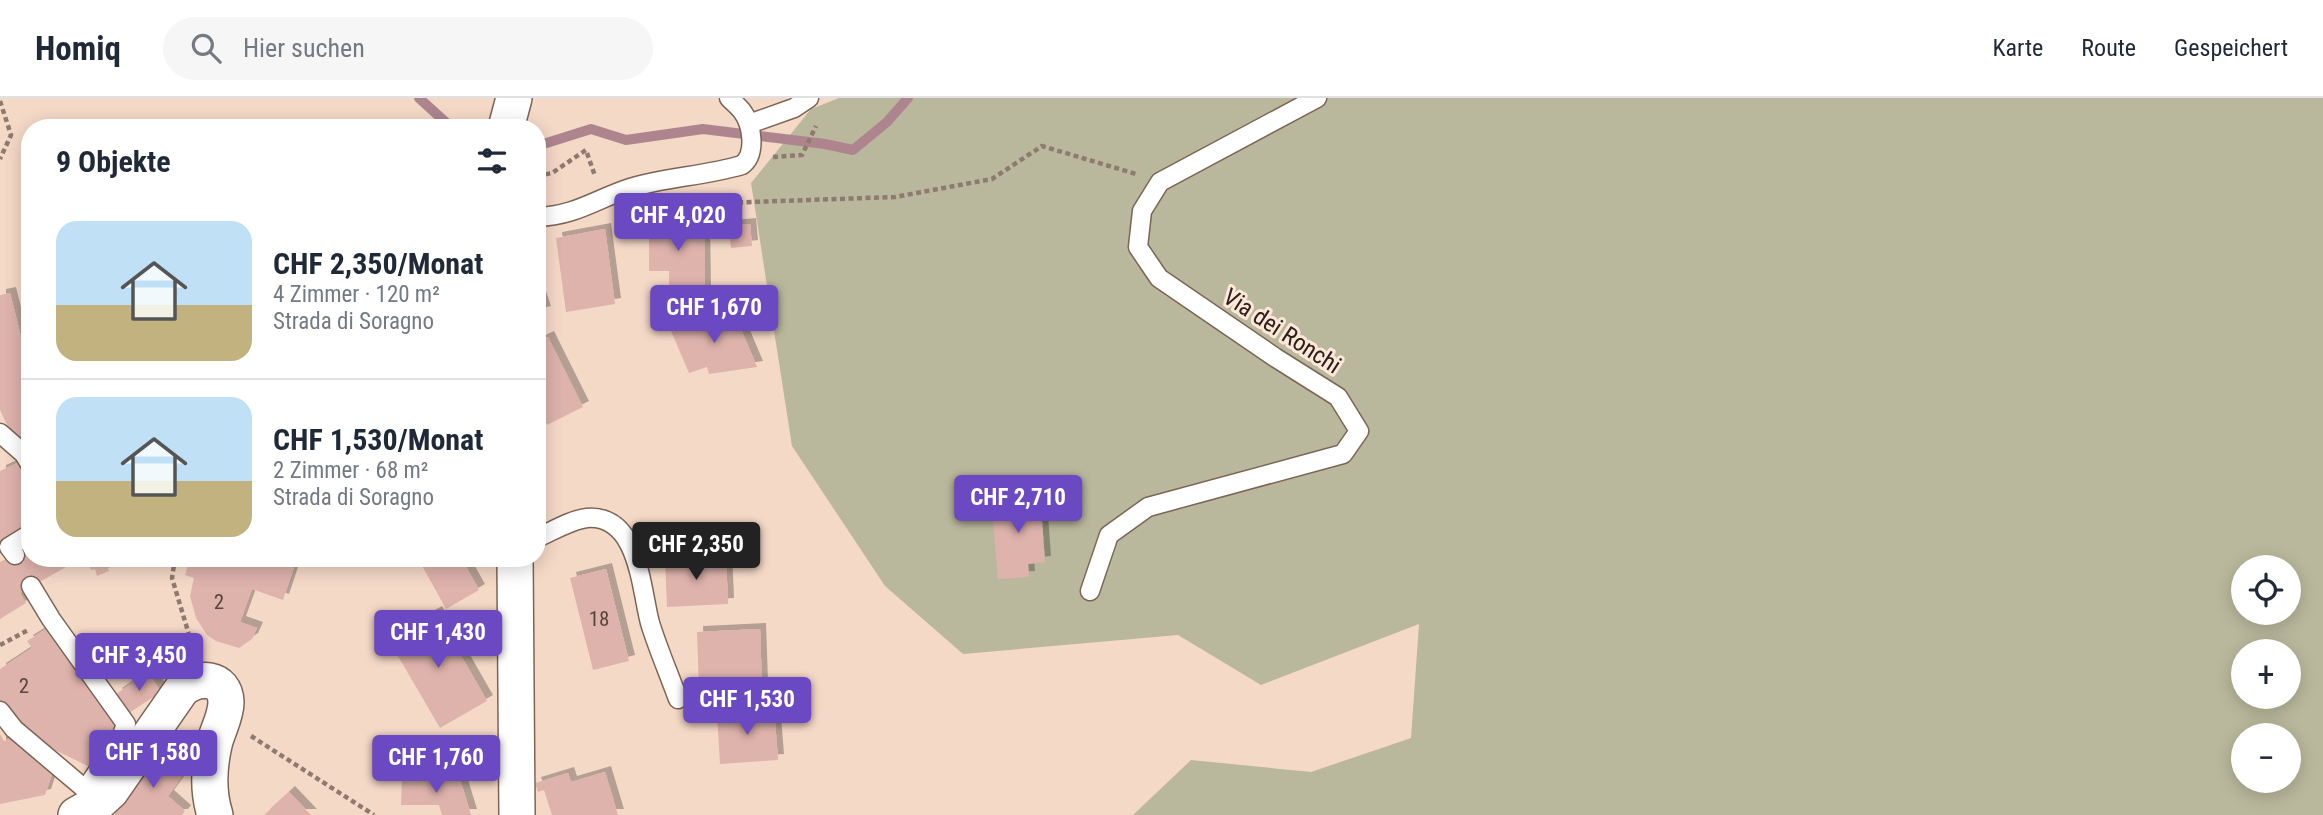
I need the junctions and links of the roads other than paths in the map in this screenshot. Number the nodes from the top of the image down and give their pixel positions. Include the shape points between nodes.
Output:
1 (729, 98) edge
2 (808, 98) edge
3 (1317, 98) edge
4 (749, 124) junction
5 (546, 216) edge
6 (0, 433) edge
7 (21, 451) edge
8 (546, 534) edge
9 (21, 540) edge
10 (15, 555) dead end
11 (515, 567) edge
12 (31, 586) dead end
13 (1090, 592) dead end
14 (678, 699) dead end
15 (0, 711) edge
16 (85, 807) edge
17 (215, 815) edge
18 (517, 815) edge

1 - 4 lane
2 - 4 lane via 794,108
3 - 13 lane, Via dei Ronchi via 1160,182 1142,211 1138,247 1159,278 1338,397 1359,430 1343,454 1148,507 1109,535
4 - 5 lane via 749,159 742,165 630,188 566,214
6 - 7 lane
8 - 14 lane via 587,518 600,519 623,535 638,562 650,623
9 - 10 lane via 9,547
11 - 18 street
12 - 16 lane via 126,724
15 - 16 lane
16 - 17 street via 123,776 182,689 197,680 209,680 225,693 210,780

